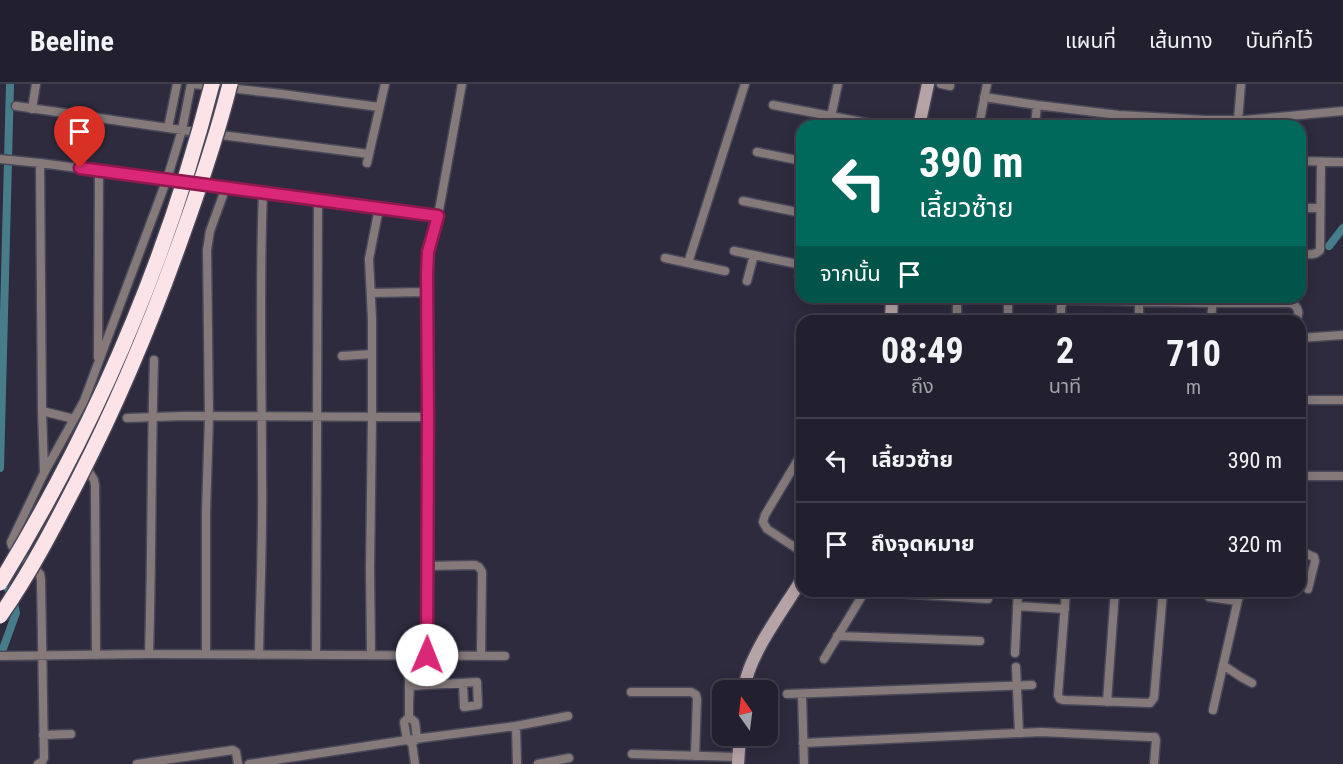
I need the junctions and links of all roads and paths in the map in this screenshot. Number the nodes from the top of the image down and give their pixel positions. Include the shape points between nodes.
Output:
1 (36, 84) edge
2 (177, 84) edge
3 (192, 84) edge
4 (212, 84) edge
5 (230, 84) edge
6 (385, 84) edge
7 (462, 84) edge
8 (745, 84) edge
9 (838, 84) edge
10 (928, 84) edge
11 (987, 84) edge
12 (1241, 84) edge
13 (984, 97) junction
14 (773, 105) dead end
15 (1037, 105) junction
16 (16, 106) dead end
17 (379, 106) junction
18 (32, 109) junction
19 (1343, 111) edge
20 (831, 116) junction
21 (830, 120) edge
22 (852, 120) edge
23 (920, 120) edge
24 (979, 120) edge
25 (1036, 120) edge
26 (1238, 120) junction
27 (168, 128) junction
28 (182, 130) junction
29 (756, 152) dead end
30 (0, 159) edge
31 (796, 160) edge
32 (1306, 161) edge
33 (1321, 162) junction
34 (1343, 162) edge
35 (40, 163) junction
36 (99, 171) junction
37 (167, 179) junction
38 (226, 187) junction
39 (263, 192) junction
40 (318, 200) junction
41 (743, 201) dead end
42 (379, 208) junction
43 (1306, 208) edge
44 (1320, 208) junction
45 (796, 212) edge
46 (438, 216) junction
47 (734, 251) dead end
48 (1306, 254) edge
49 (754, 255) junction
50 (665, 258) dead end
51 (688, 263) junction
52 (796, 263) edge
53 (725, 271) dead end
54 (747, 281) dead end
55 (427, 292) junction
56 (371, 293) junction
57 (1290, 303) edge
58 (1297, 315) edge
59 (1343, 335) edge
60 (1306, 338) edge
61 (372, 354) junction
62 (342, 356) dead end
63 (154, 360) dead end
64 (98, 363) junction
65 (1306, 400) edge
66 (1343, 400) edge
67 (42, 411) junction
68 (152, 417) junction
69 (208, 417) junction
70 (262, 417) junction
71 (317, 417) junction
72 (428, 417) junction
73 (127, 418) dead end
74 (372, 418) junction
75 (74, 419) junction
76 (66, 434) junction
77 (796, 463) edge
78 (44, 473) junction
79 (1306, 476) edge
80 (1343, 476) edge
81 (796, 548) edge
82 (1306, 553) edge
83 (428, 566) junction
84 (0, 583) edge
85 (796, 589) edge
86 (1308, 589) dead end
87 (860, 597) edge
88 (957, 597) edge
89 (1018, 597) edge
90 (1066, 597) edge
91 (1115, 597) edge
92 (1162, 597) edge
93 (1209, 597) dead end
94 (1238, 597) edge
95 (988, 599) dead end
96 (1237, 601) junction
97 (1017, 606) junction
98 (1065, 609) junction
99 (0, 616) edge
100 (837, 636) junction
101 (980, 641) dead end
102 (1015, 653) dead end
103 (149, 654) junction
104 (206, 654) junction
105 (43, 655) junction
106 (96, 655) junction
107 (260, 655) junction
108 (316, 655) junction
109 (371, 655) junction
110 (409, 655) junction
111 (427, 655) junction
112 (2, 656) edge
113 (481, 656) junction
114 (505, 656) dead end
115 (824, 659) dead end
116 (1223, 665) junction
117 (1016, 667) dead end
118 (746, 680) edge
119 (1252, 682) dead end
120 (463, 683) dead end
121 (1032, 685) dead end
122 (1016, 686) junction
123 (631, 692) dead end
124 (787, 694) dead end
125 (802, 694) junction
126 (1107, 702) junction
127 (409, 703) junction
128 (1214, 710) dead end
129 (568, 716) dead end
130 (516, 726) junction
131 (1019, 733) junction
132 (71, 734) dead end
133 (44, 735) junction
134 (412, 740) junction
135 (803, 743) junction
136 (632, 754) dead end
137 (695, 756) junction
138 (569, 758) dead end
139 (738, 760) edge
140 (39, 764) edge
141 (137, 764) edge
142 (238, 764) edge
143 (249, 764) edge
144 (415, 764) edge
145 (516, 764) edge
146 (538, 764) edge
147 (804, 764) edge
148 (1154, 764) edge

1 - 18 street
2 - 27 street
3 - 17 street
3 - 28 street
4 - 84 highway, bridge via 177,206 131,329 72,453
5 - 99 highway, bridge via 192,208 132,366 66,503
6 - 17 street
7 - 46 street
8 - 51 street
9 - 20 street
10 - 23 street
11 - 13 street
12 - 26 street
13 - 15 street
13 - 24 street
14 - 20 street
15 - 25 street
15 - 26 street via 1119,115
16 - 18 street
17 - 28 street via 368,159
18 - 27 street
19 - 26 street
20 - 21 street
20 - 22 street
27 - 28 street
28 - 37 street
29 - 31 street
30 - 35 street
32 - 33 street
33 - 34 street
33 - 44 street
35 - 36 street
35 - 67 street
36 - 37 street
36 - 64 street
37 - 38 street
37 - 64 street
38 - 39 street
38 - 69 street via 207,249
39 - 40 street
39 - 70 street
40 - 42 street
40 - 71 street
41 - 45 street
42 - 46 street
42 - 56 street via 369,259
43 - 44 street
44 - 48 street via 1320,250
46 - 55 street via 428,252
47 - 49 street
49 - 52 street
49 - 54 street
50 - 51 street
51 - 53 street
55 - 56 street
55 - 72 street
56 - 61 street
57 - 58 street via 1298,308
59 - 60 street
61 - 62 street
61 - 74 street
63 - 68 street
64 - 75 street
65 - 66 street
67 - 75 street
67 - 78 street
68 - 69 street
68 - 73 street
68 - 103 street
69 - 70 street
69 - 104 street
70 - 71 street
70 - 107 street
71 - 74 street
71 - 108 street
72 - 74 street
72 - 83 street
74 - 109 street
75 - 76 street
76 - 78 street
76 - 106 street via 96,485
77 - 81 street via 763,522 767,529
78 - 105 street via 11,542 40,574
79 - 80 street
82 - 86 street via 1315,561
83 - 111 street
83 - 113 street via 475,566 482,572
85 - 118 street via 752,662
87 - 100 street
88 - 95 street
89 - 97 street
90 - 98 street
91 - 126 street
92 - 126 street via 1154,698 1150,703
93 - 96 street
94 - 96 street
96 - 116 street
97 - 98 street
97 - 102 street
98 - 126 street via 1058,695 1064,700
100 - 101 street
100 - 115 street
103 - 104 street
103 - 106 street
104 - 107 street
105 - 106 street
105 - 112 street
105 - 133 street
107 - 108 street
108 - 109 street
109 - 110 street
110 - 111 street
110 - 127 street
111 - 113 street
113 - 114 street
116 - 119 street
116 - 128 street
117 - 122 street
120 - 127 street via 410,686
121 - 122 street
122 - 125 street
122 - 131 street
123 - 137 street via 696,694
124 - 125 street
125 - 135 street
127 - 134 street via 409,717 415,722
129 - 130 street
130 - 134 street
130 - 145 street
131 - 135 street
131 - 148 street via 1155,738
132 - 133 street
133 - 140 street via 44,758
134 - 143 street
134 - 144 street
135 - 147 street
136 - 137 street
137 - 139 street
138 - 146 street
141 - 142 street via 233,750

